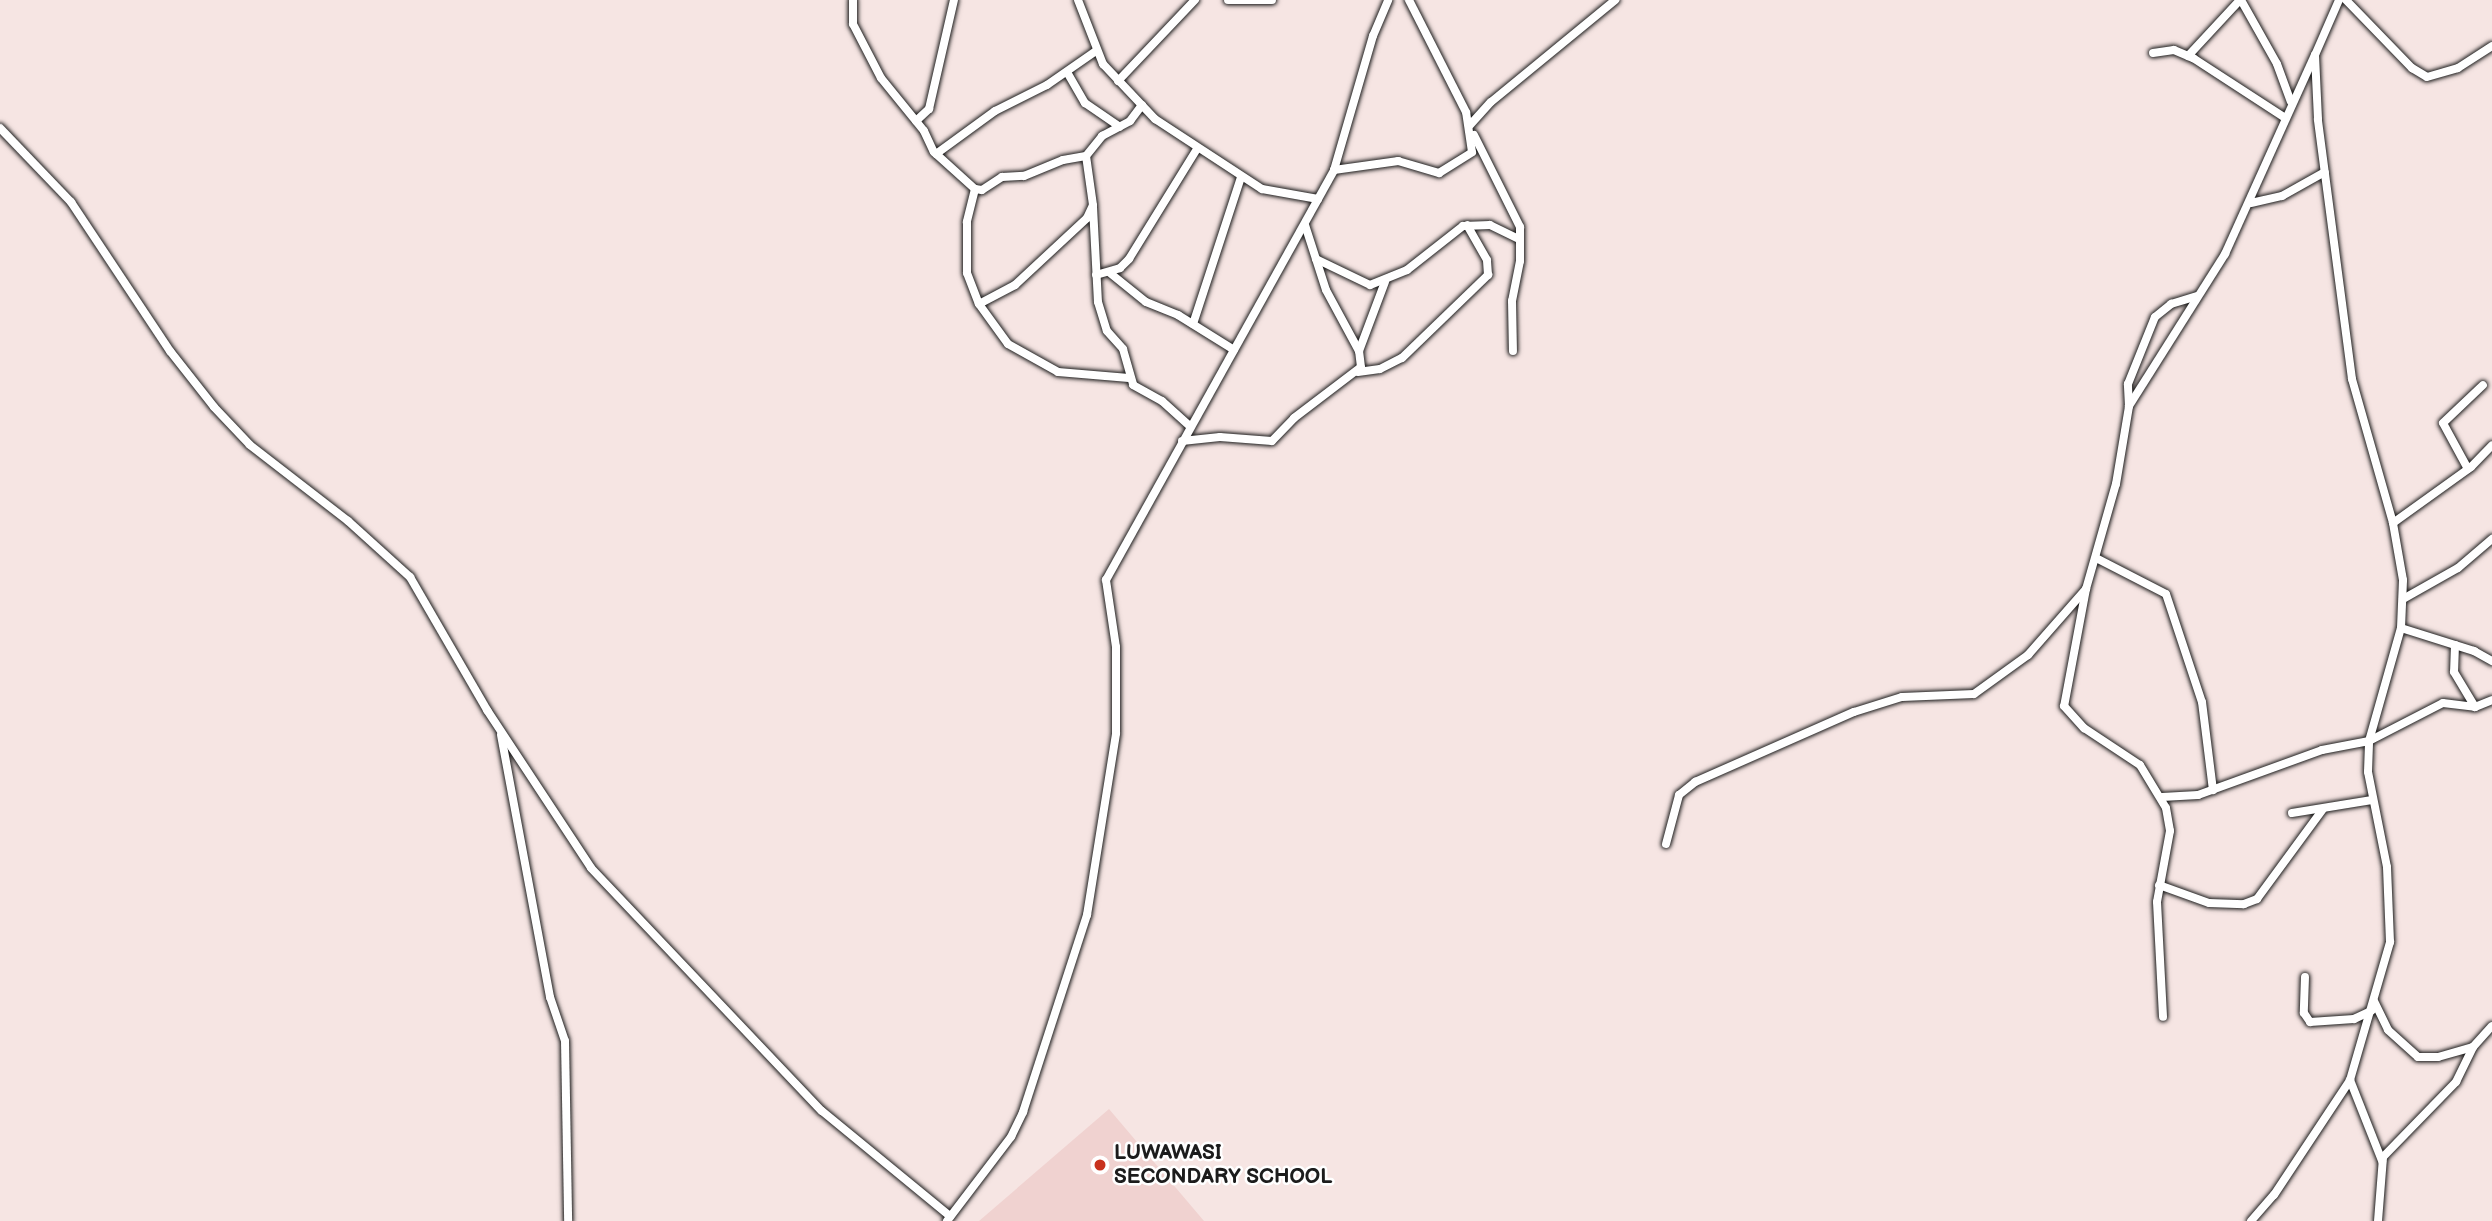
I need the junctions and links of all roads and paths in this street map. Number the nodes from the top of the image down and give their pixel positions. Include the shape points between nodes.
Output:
1 (853, 0) edge
2 (954, 0) edge
3 (1078, 0) edge
4 (1195, 0) edge
5 (1228, 0) edge
6 (1272, 0) edge
7 (1388, 0) edge
8 (1409, 0) edge
9 (1615, 0) edge
10 (2241, 0) edge
11 (2339, 0) edge
12 (2346, 0) edge
13 (2492, 46) edge
14 (1096, 51) junction
15 (2153, 54) dead end
16 (2315, 55) junction
17 (2188, 56) junction
18 (1067, 72) junction
19 (1118, 81) junction
20 (2291, 102) junction
21 (1142, 105) junction
22 (2284, 117) junction
23 (916, 121) junction
24 (1120, 127) junction
25 (1471, 127) junction
26 (0, 128) edge
27 (1197, 149) junction
28 (936, 154) junction
29 (1086, 156) junction
30 (1334, 170) junction
31 (2325, 172) junction
32 (1241, 177) junction
33 (975, 189) junction
34 (1318, 199) junction
35 (2251, 203) junction
36 (1093, 207) junction
37 (1305, 225) junction
38 (1467, 225) junction
39 (1519, 239) junction
40 (1316, 259) junction
41 (1111, 272) junction
42 (1096, 275) junction
43 (1385, 282) junction
44 (2197, 296) junction
45 (979, 304) junction
46 (1193, 324) junction
47 (1234, 350) junction
48 (1359, 351) junction
49 (1513, 351) dead end
50 (1358, 372) junction
51 (1129, 378) junction
52 (2483, 385) dead end
53 (2129, 406) junction
54 (1190, 426) junction
55 (1182, 441) junction
56 (2492, 444) edge
57 (2468, 469) junction
58 (2393, 523) junction
59 (2492, 539) edge
60 (2098, 559) junction
61 (2086, 589) junction
62 (2403, 599) junction
63 (2402, 628) junction
64 (2455, 645) junction
65 (2492, 662) edge
66 (2492, 700) edge
67 (2475, 707) junction
68 (499, 729) junction
69 (2370, 741) junction
70 (2213, 790) junction
71 (2162, 797) junction
72 (2372, 800) junction
73 (2323, 808) junction
74 (2292, 813) dead end
75 (1666, 844) dead end
76 (2159, 885) junction
77 (2305, 977) dead end
78 (2374, 1001) junction
79 (2371, 1011) junction
80 (2163, 1017) dead end
81 (2492, 1026) edge
82 (2473, 1048) junction
83 (2350, 1080) junction
84 (2382, 1161) junction
85 (949, 1219) edge
86 (568, 1221) edge
87 (2251, 1221) edge
88 (2378, 1221) edge

1 - 23 street via 853,24 881,78
2 - 23 street via 929,109
3 - 14 street
4 - 19 street
5 - 6 street
7 - 30 street
8 - 25 street
9 - 25 street via 1492,102
10 - 17 street
10 - 20 street via 2277,64
11 - 16 street
12 - 13 street via 2412,68 2427,77 2448,73
14 - 18 street
14 - 19 street
15 - 17 street via 2174,51
16 - 20 street
16 - 31 street
17 - 22 street
18 - 24 street via 1086,103
18 - 28 street via 995,111
19 - 21 street
20 - 22 street
21 - 24 street
21 - 27 street
22 - 35 street
23 - 28 street
24 - 29 street via 1102,136
25 - 30 street via 1473,144 1468,158 1439,173 1398,161
25 - 39 street via 1518,222
26 - 68 street via 71,202 170,351 215,407 250,445 348,521 410,578
27 - 32 street
27 - 41 street via 1129,259
28 - 33 street
29 - 33 street via 1063,160 1024,177 1002,177 982,190
29 - 36 street
30 - 34 street
31 - 35 street via 2282,196
31 - 58 street via 2352,379
32 - 34 street via 1275,194
32 - 46 street
33 - 45 street via 965,250 967,273
34 - 37 street
35 - 44 street
36 - 42 street via 1097,218
36 - 45 street via 1076,229 1015,285
37 - 40 street
37 - 47 street
38 - 39 street via 1490,225
38 - 43 street
38 - 50 street via 1489,264 1488,275 1402,358 1380,369
39 - 49 street via 1520,261 1511,301
40 - 43 street via 1370,285
40 - 48 street via 1326,289
41 - 42 street
41 - 46 street via 1146,302
42 - 51 street via 1103,321 1123,349
43 - 48 street
44 - 53 street
44 - 53 street via 2171,304 2155,317 2128,384
45 - 51 street via 1008,344 1041,366 1058,372
46 - 47 street
47 - 54 street
48 - 50 street via 1362,362
50 - 55 street via 1293,418 1272,441 1220,437
51 - 54 street via 1137,390 1162,401
52 - 57 street via 2443,424
53 - 60 street
54 - 55 street
55 - 85 street via 1106,580 1116,647 1116,733 1087,915 1023,1112 1011,1137
56 - 57 street
57 - 58 street
58 - 62 street
59 - 62 street via 2458,568
60 - 61 street
60 - 70 street via 2160,587 2167,597 2202,702
61 - 71 street via 2064,706 2084,727 2140,765
61 - 75 street via 2028,654 1974,694 1902,697 1854,712 1695,782 1679,795
62 - 63 street
63 - 64 street
63 - 69 street
64 - 65 street
64 - 67 street via 2454,672
66 - 67 street
67 - 69 street via 2443,703
68 - 85 street via 569,838 618,899 822,1111
68 - 86 street via 550,997 565,1041
69 - 70 street via 2322,750
69 - 72 street
70 - 71 street
71 - 76 street via 2170,831
72 - 73 street
72 - 78 street via 2387,867 2391,918 2388,959
73 - 74 street
73 - 76 street via 2257,899 2244,904 2209,903
76 - 80 street
77 - 79 street via 2304,1013 2310,1022 2354,1019
78 - 79 street
78 - 82 street via 2388,1030 2418,1057
79 - 83 street
81 - 82 street
82 - 84 street via 2456,1082
83 - 84 street
83 - 87 street via 2279,1188
84 - 88 street

